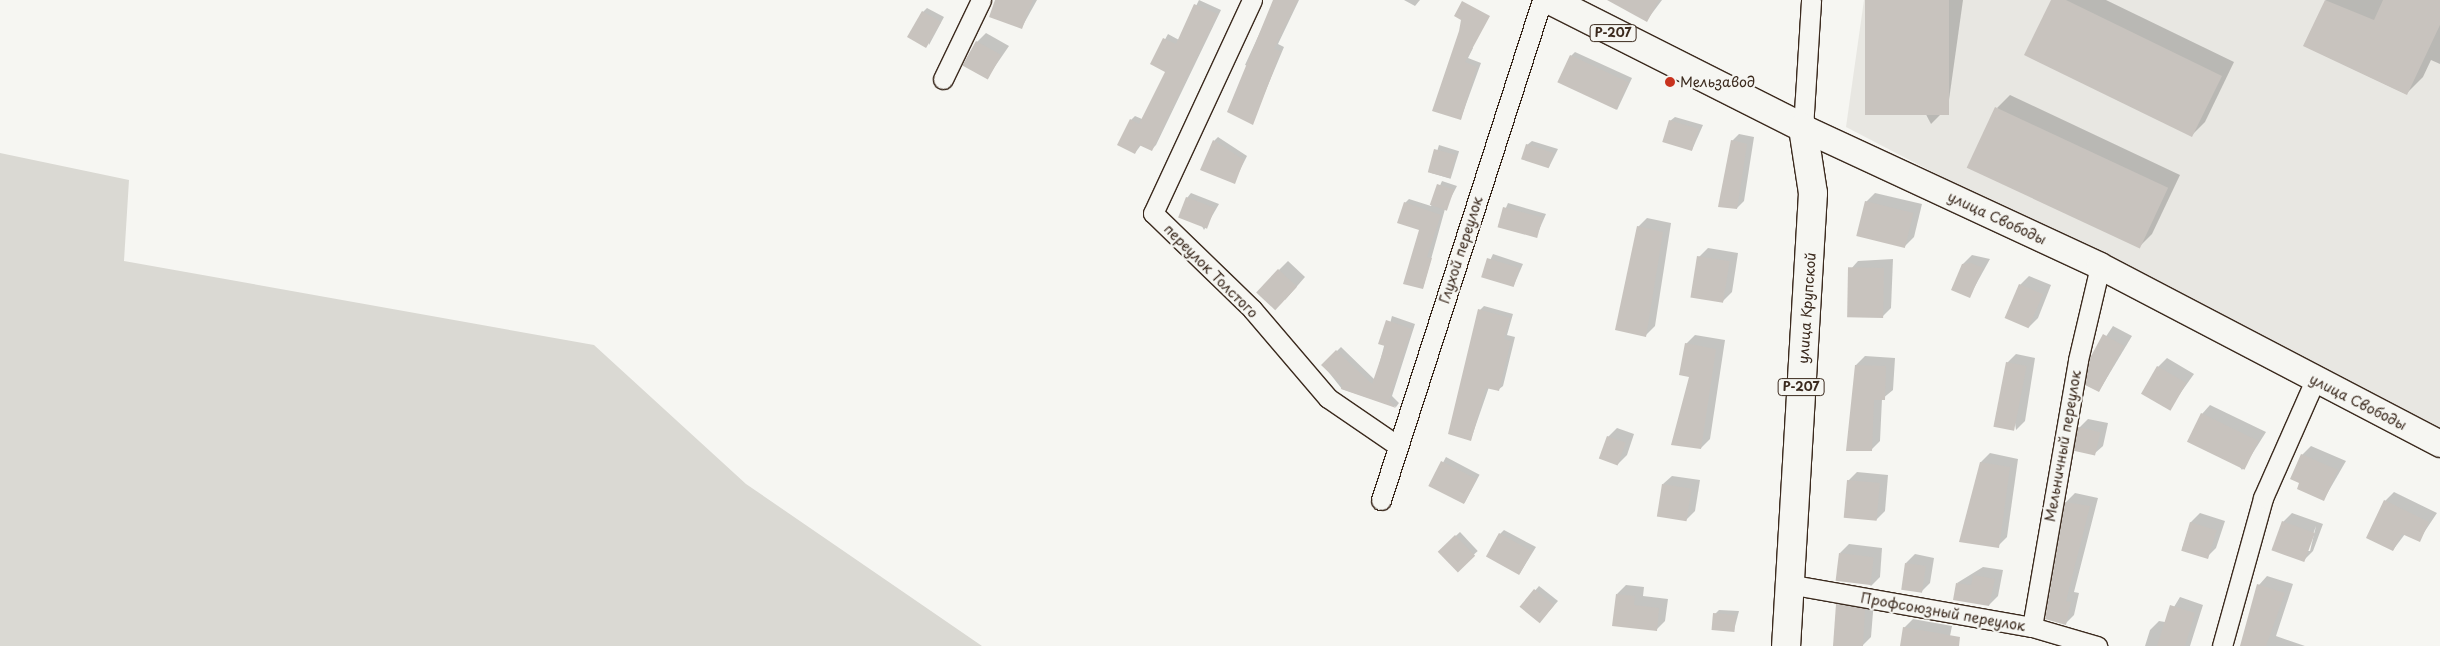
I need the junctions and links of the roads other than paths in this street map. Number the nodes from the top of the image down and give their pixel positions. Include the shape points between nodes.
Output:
1 (982, 0) edge
2 (1252, 0) edge
3 (1542, 0) edge
4 (1550, 0) edge
5 (1811, 0) edge
6 (943, 79) dead end
7 (1803, 128) junction
8 (2100, 266) junction
9 (2315, 380) junction
10 (2440, 444) edge
11 (1398, 446) junction
12 (1381, 500) dead end
13 (1788, 584) junction
14 (2032, 627) junction
15 (1786, 646) edge
16 (2097, 646) edge
17 (2222, 646) edge

1 - 6 street
2 - 11 street, переулок Толстого via 1153,213 1252,309 1328,398
3 - 11 street, Глухой переулок
4 - 7 main road, улица Свободы / Р-207
5 - 7 street, улица Крупской
7 - 8 street, улица Свободы
7 - 13 main road, улица Крупской / Р-207 via 1813,193
8 - 9 street, улица Свободы
8 - 14 street, Мельничный переулок via 2078,360
9 - 10 street, улица Свободы
9 - 17 street via 2263,498
11 - 12 street, Глухой переулок
13 - 14 street, Профсоюзный переулок
13 - 15 main road, улица Крупской / Р-207
14 - 16 street, Профсоюзный переулок

